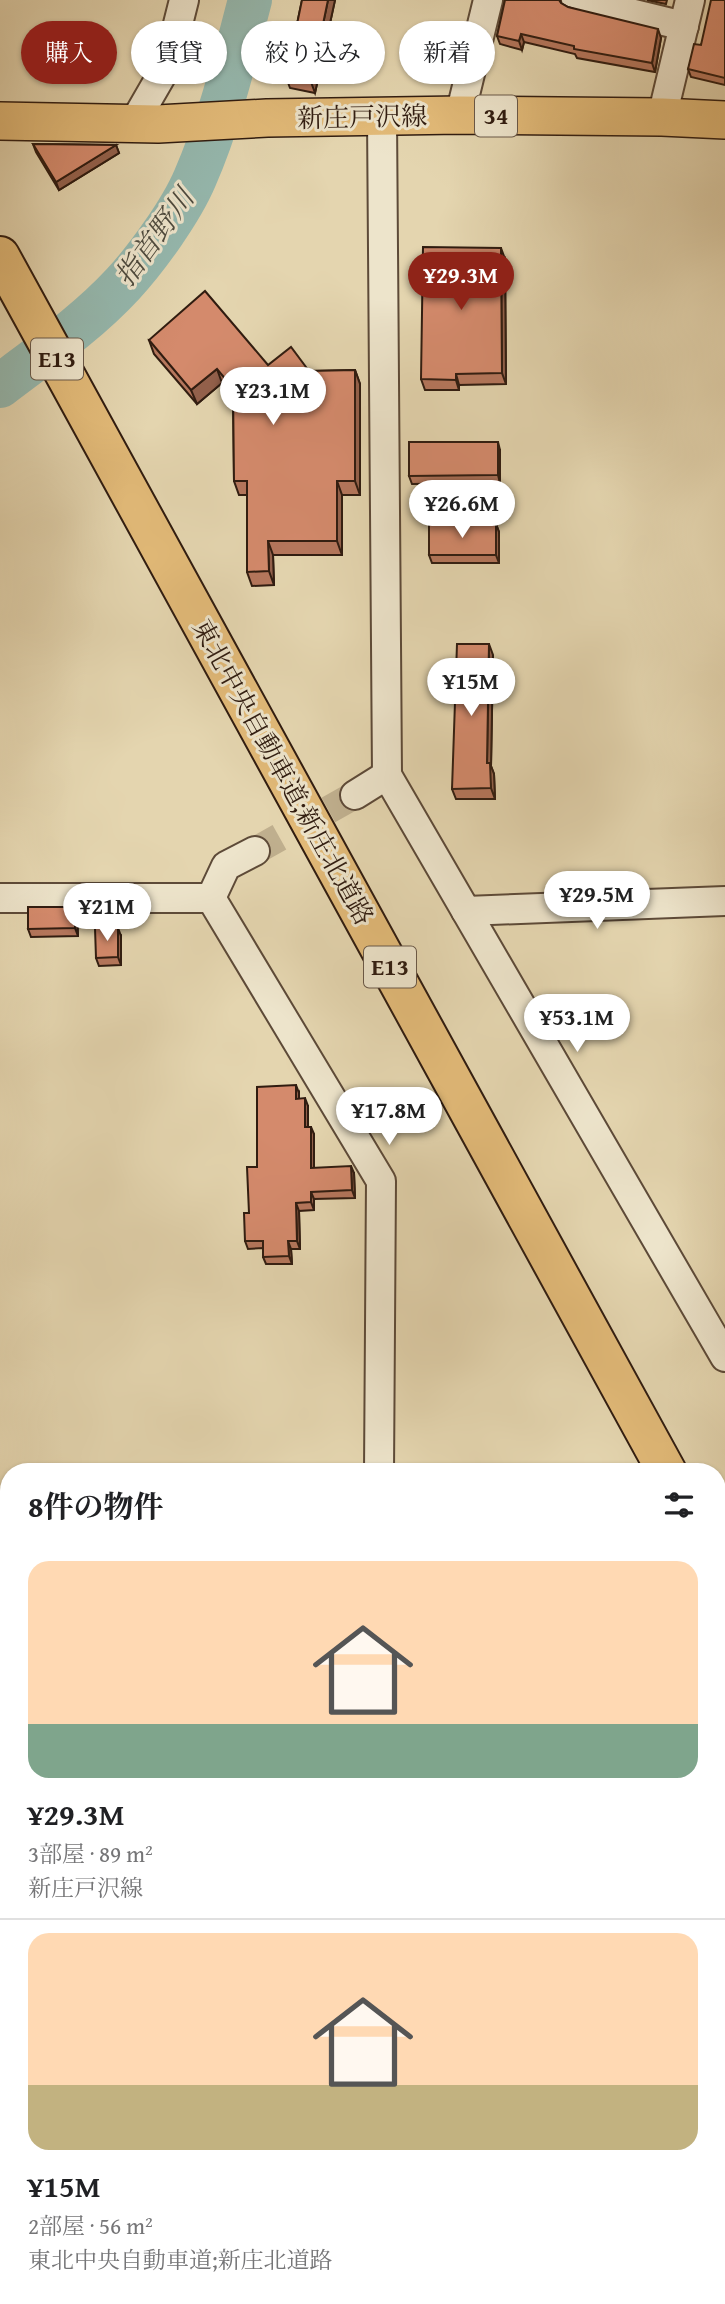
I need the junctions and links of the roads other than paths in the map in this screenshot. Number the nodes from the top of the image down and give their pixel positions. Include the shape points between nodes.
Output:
1 (184, 0) edge
2 (488, 0) edge
3 (576, 0) edge
4 (687, 13) edge
5 (460, 115) junction
6 (382, 117) junction
7 (662, 117) junction
8 (725, 120) edge
9 (0, 121) edge
10 (146, 123) junction
11 (0, 256) edge
12 (387, 775) junction
13 (355, 795) tunnel mouth
14 (255, 851) tunnel mouth
15 (0, 898) edge
16 (211, 898) junction
17 (725, 901) edge
18 (467, 911) junction
19 (725, 1357) edge
20 (379, 1463) edge
21 (662, 1463) edge

1 - 10 street
2 - 5 street
3 - 4 street
4 - 7 street
5 - 6 main road, 新庄戸沢線 / 34
5 - 7 main road, 新庄戸沢線 / 34
6 - 10 main road, 新庄戸沢線 / 34
6 - 12 street
7 - 8 main road, 新庄戸沢線 / 34
9 - 10 main road, 新庄戸沢線 / 34
11 - 21 highway, 東北中央自動車道;新庄北道路 / E13
12 - 13 street
12 - 18 street
14 - 16 street via 226,866
15 - 16 street
16 - 20 street via 381,1181
17 - 18 street
18 - 19 street

